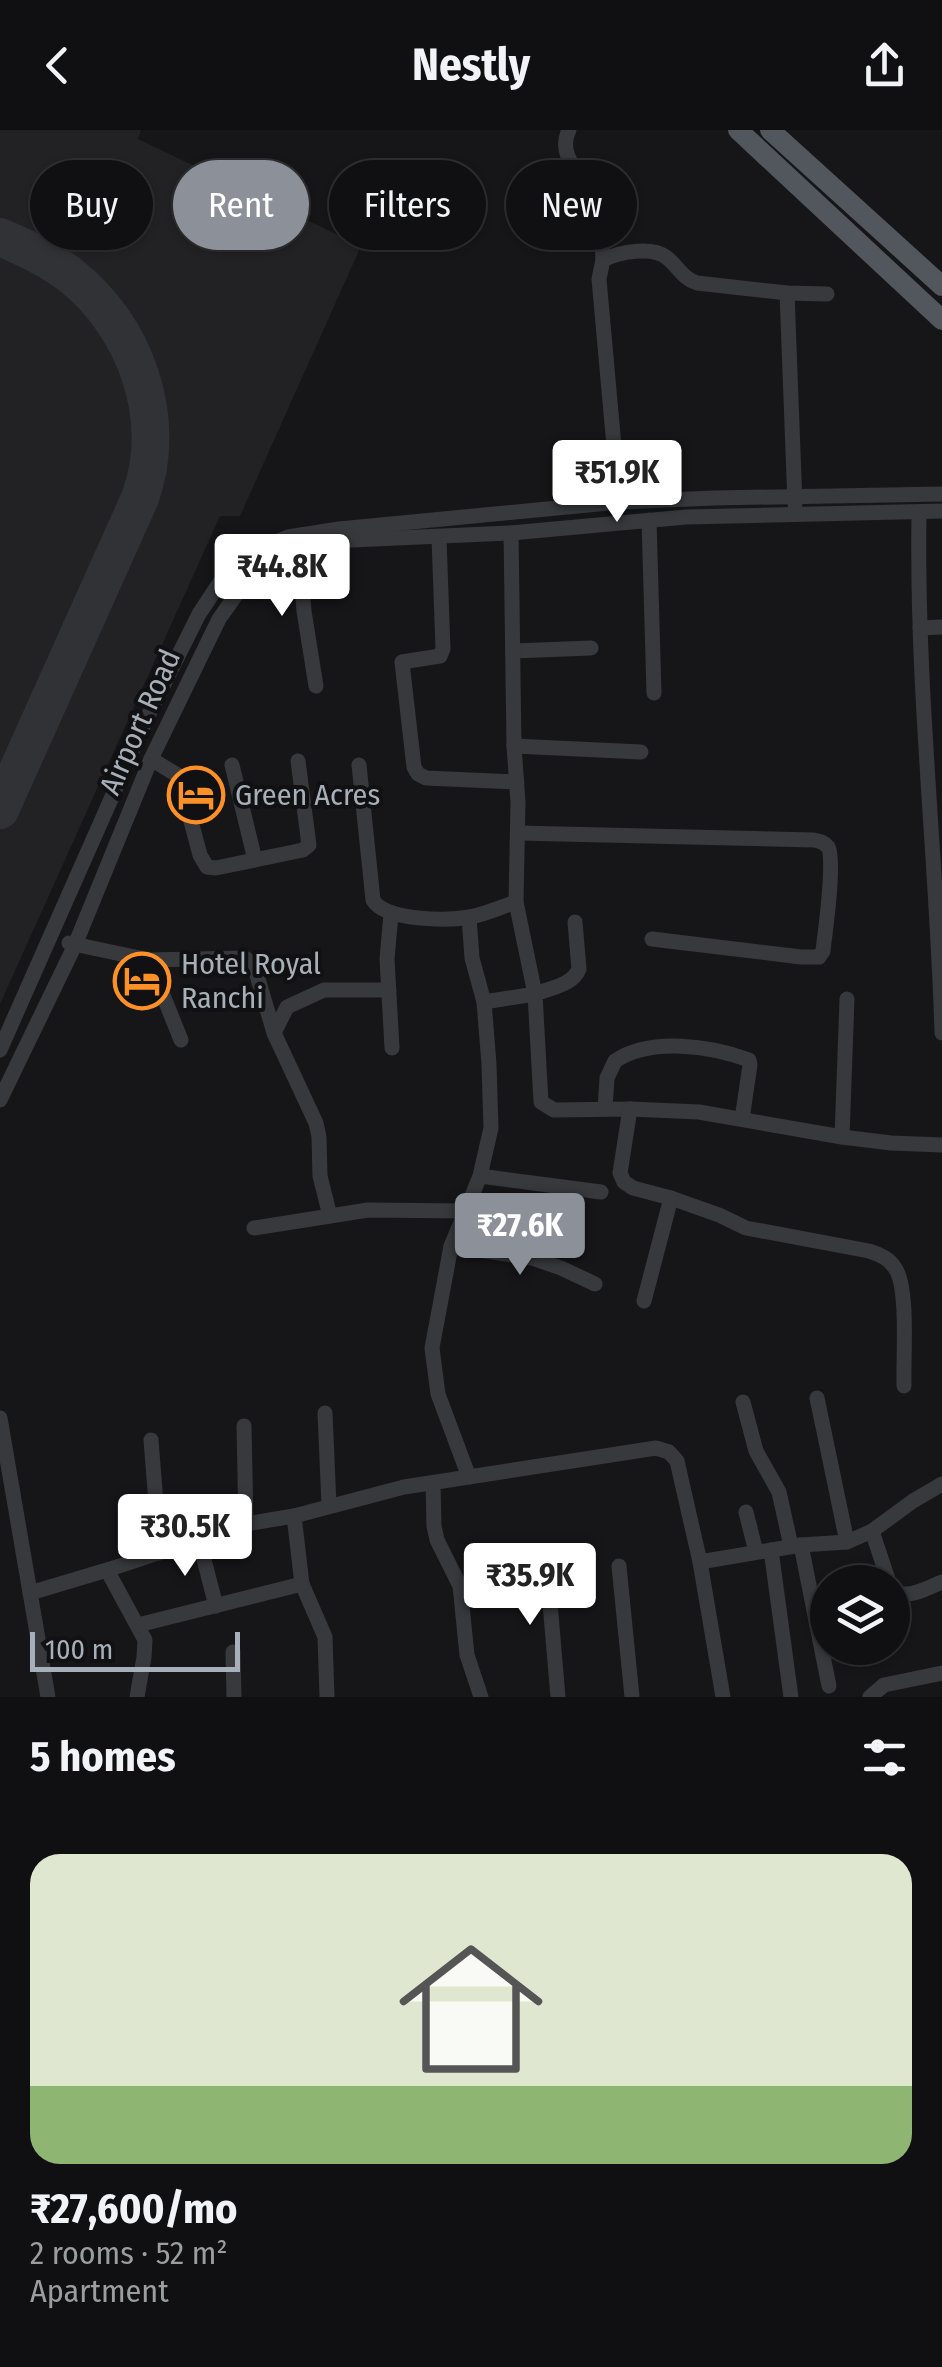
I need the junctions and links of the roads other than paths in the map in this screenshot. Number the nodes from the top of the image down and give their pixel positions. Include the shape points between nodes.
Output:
1 (569, 130) edge
2 (738, 130) edge
3 (770, 130) edge
4 (604, 260) junction
5 (939, 277) edge
6 (788, 293) junction
7 (828, 294) dead end
8 (942, 320) edge
9 (942, 494) edge
10 (796, 496) junction
11 (619, 502) junction
12 (942, 511) edge
13 (919, 513) junction
14 (795, 515) junction
15 (649, 520) junction
16 (511, 533) junction
17 (439, 538) junction
18 (300, 547) junction
19 (942, 627) edge
20 (920, 628) junction
21 (591, 648) dead end
22 (514, 650) junction
23 (316, 686) dead end
24 (654, 693) dead end
25 (514, 746) junction
26 (641, 752) dead end
27 (151, 759) junction
28 (298, 761) dead end
29 (232, 765) dead end
30 (358, 766) dead end
31 (517, 782) junction
32 (936, 826) edge
33 (518, 832) junction
34 (255, 860) junction
35 (516, 902) junction
36 (391, 914) junction
37 (470, 917) junction
38 (575, 922) dead end
39 (51, 938) junction
40 (652, 939) dead end
41 (75, 945) junction
42 (149, 960) junction
43 (389, 990) junction
44 (536, 994) junction
45 (847, 999) dead end
46 (484, 1002) junction
47 (274, 1033) junction
48 (942, 1034) edge
49 (181, 1040) dead end
50 (392, 1048) dead end
51 (0, 1050) edge
52 (0, 1100) edge
53 (630, 1109) junction
54 (605, 1110) junction
55 (742, 1119) junction
56 (842, 1137) junction
57 (942, 1145) edge
58 (480, 1176) junction
59 (600, 1192) dead end
60 (671, 1198) junction
61 (465, 1211) junction
62 (330, 1216) junction
63 (254, 1228) dead end
64 (452, 1246) junction
65 (596, 1284) dead end
66 (644, 1301) dead end
67 (904, 1386) dead end
68 (818, 1398) dead end
69 (742, 1402) dead end
70 (324, 1413) dead end
71 (0, 1418) edge
72 (244, 1426) dead end
73 (151, 1440) dead end
74 (468, 1476) junction
75 (433, 1482) junction
76 (942, 1484) edge
77 (329, 1505) junction
78 (746, 1512) dead end
79 (294, 1516) junction
80 (246, 1524) junction
81 (872, 1531) junction
82 (198, 1540) junction
83 (848, 1542) junction
84 (796, 1546) junction
85 (763, 1551) junction
86 (160, 1553) junction
87 (546, 1556) dead end
88 (700, 1562) junction
89 (884, 1565) edge
90 (619, 1566) dead end
91 (107, 1570) junction
92 (942, 1582) edge
93 (302, 1584) junction
94 (30, 1593) junction
95 (910, 1594) edge
96 (216, 1606) junction
97 (138, 1625) junction
98 (234, 1652) dead end
99 (942, 1672) edge
100 (829, 1686) dead end
101 (48, 1697) edge
102 (137, 1697) edge
103 (234, 1697) edge
104 (328, 1697) edge
105 (481, 1697) edge
106 (558, 1697) edge
107 (632, 1697) edge
108 (723, 1697) edge
109 (791, 1697) edge
110 (870, 1697) edge

1 - 4 street via 564,148 597,208
2 - 8 main road
3 - 5 main road
4 - 6 street via 654,251 697,283
4 - 11 street via 599,279
6 - 7 street
6 - 10 street
9 - 10 street, Airport Road
10 - 11 street, Airport Road
10 - 14 street
11 - 39 street, Airport Road via 339,529 288,537 236,558 199,614 146,720
12 - 13 street, Airport Road
13 - 14 street, Airport Road
13 - 20 street
14 - 15 street, Airport Road
15 - 16 street, Airport Road
15 - 24 street
16 - 17 street, Airport Road
16 - 22 street
17 - 18 street, Airport Road
17 - 31 street via 443,649 440,656 402,662 414,767 426,778
18 - 23 street
18 - 27 street, Airport Road via 252,572 219,618
19 - 20 street
20 - 32 street
21 - 22 street
22 - 25 street
25 - 26 street
25 - 31 street
27 - 34 street via 179,776 207,867
27 - 41 street, Airport Road
28 - 34 street via 309,845
29 - 34 street
30 - 36 street via 373,900
31 - 33 street
32 - 48 street
33 - 35 street
33 - 40 street via 814,840 829,848 819,956
35 - 37 street
35 - 44 street
36 - 37 street
36 - 43 street
37 - 46 street
38 - 44 street via 577,976
39 - 41 street
39 - 51 street, Airport Road
41 - 42 street
41 - 52 street, Airport Road
42 - 47 street via 244,958 254,965
42 - 49 street
43 - 47 street via 324,990 287,1007
43 - 50 street
44 - 46 street
44 - 54 street via 541,1102 554,1110
45 - 56 street
46 - 58 street via 491,1128
47 - 62 street via 316,1123
53 - 54 street
53 - 55 street
53 - 60 street via 624,1182
54 - 55 street via 616,1060 673,1047 750,1061
55 - 56 street
56 - 57 street
58 - 59 street
58 - 61 street
60 - 66 street
60 - 67 street via 746,1228 886,1258 902,1279
61 - 62 street
61 - 64 street
62 - 63 street
64 - 65 street via 532,1258
64 - 74 street via 432,1348 438,1394
68 - 83 street
69 - 84 street
70 - 77 street
71 - 94 street
72 - 80 street
73 - 86 street
74 - 75 street
74 - 88 street via 656,1448 669,1452
75 - 77 street
75 - 105 street via 437,1540 460,1586 467,1655
76 - 81 street
77 - 79 street
78 - 85 street
79 - 80 street
79 - 93 street
80 - 82 street
81 - 83 street
81 - 89 street
82 - 86 street
82 - 96 street
83 - 84 street
84 - 85 street
84 - 100 street
85 - 88 street
85 - 109 street
86 - 91 street
87 - 106 street
88 - 108 street
90 - 107 street
91 - 94 street
91 - 97 street
92 - 95 street
93 - 96 street
93 - 104 street via 325,1637
94 - 101 street
96 - 97 street
97 - 102 street via 145,1640
98 - 103 street
99 - 110 street via 884,1685

